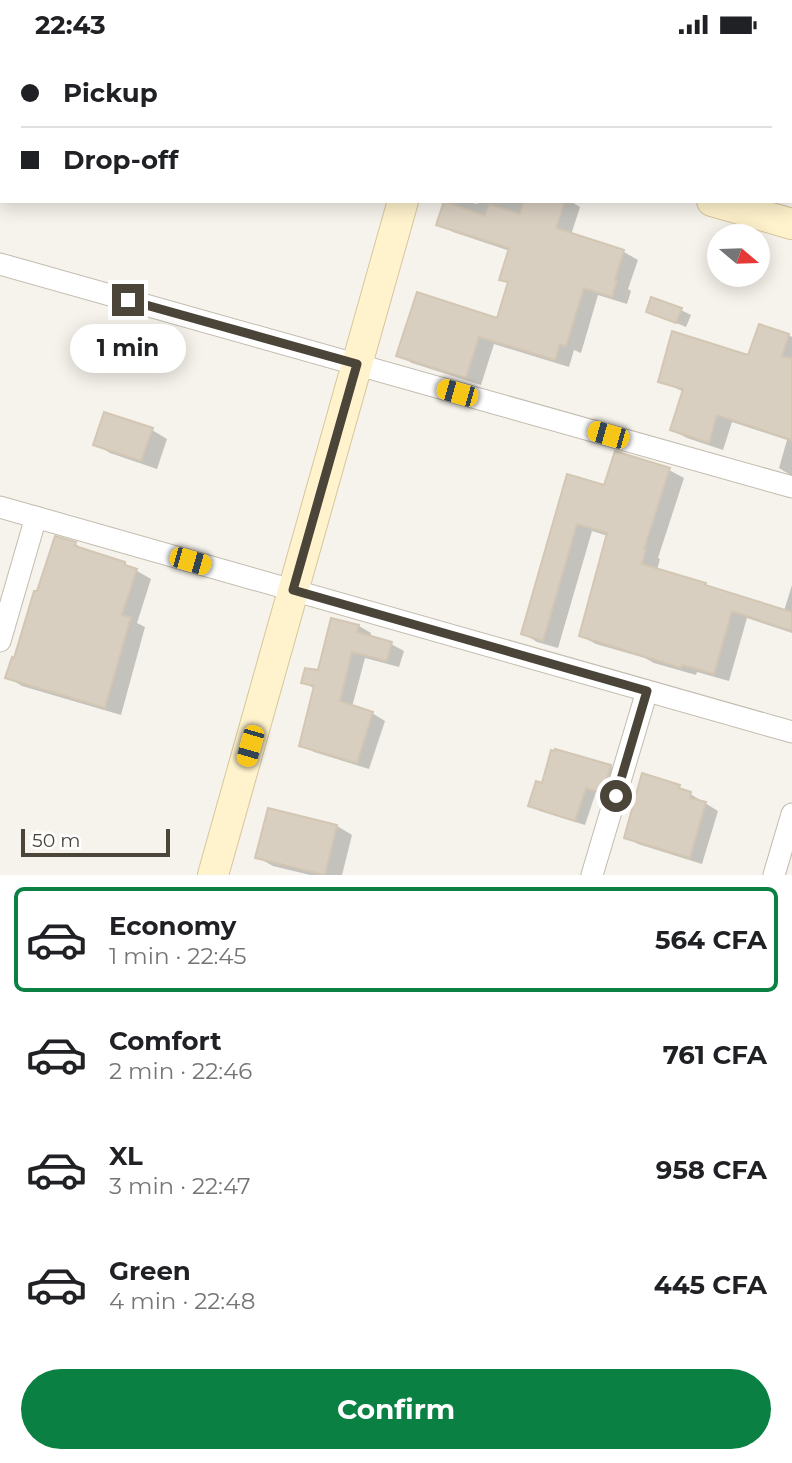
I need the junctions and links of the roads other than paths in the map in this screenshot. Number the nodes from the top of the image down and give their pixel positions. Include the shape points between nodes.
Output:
1 (402, 203) edge
2 (719, 203) edge
3 (792, 224) edge
4 (0, 264) edge
5 (357, 364) junction
6 (792, 487) edge
7 (0, 507) edge
8 (36, 517) junction
9 (293, 590) junction
10 (0, 641) edge
11 (647, 691) junction
12 (792, 732) edge
13 (792, 814) edge
14 (213, 875) edge
15 (592, 875) edge
16 (774, 875) edge

1 - 5 street
2 - 3 street
4 - 5 street
5 - 6 street
5 - 9 street
7 - 8 street
8 - 9 street
8 - 10 street
9 - 11 street
9 - 14 street
11 - 12 street
11 - 15 street
13 - 16 street

